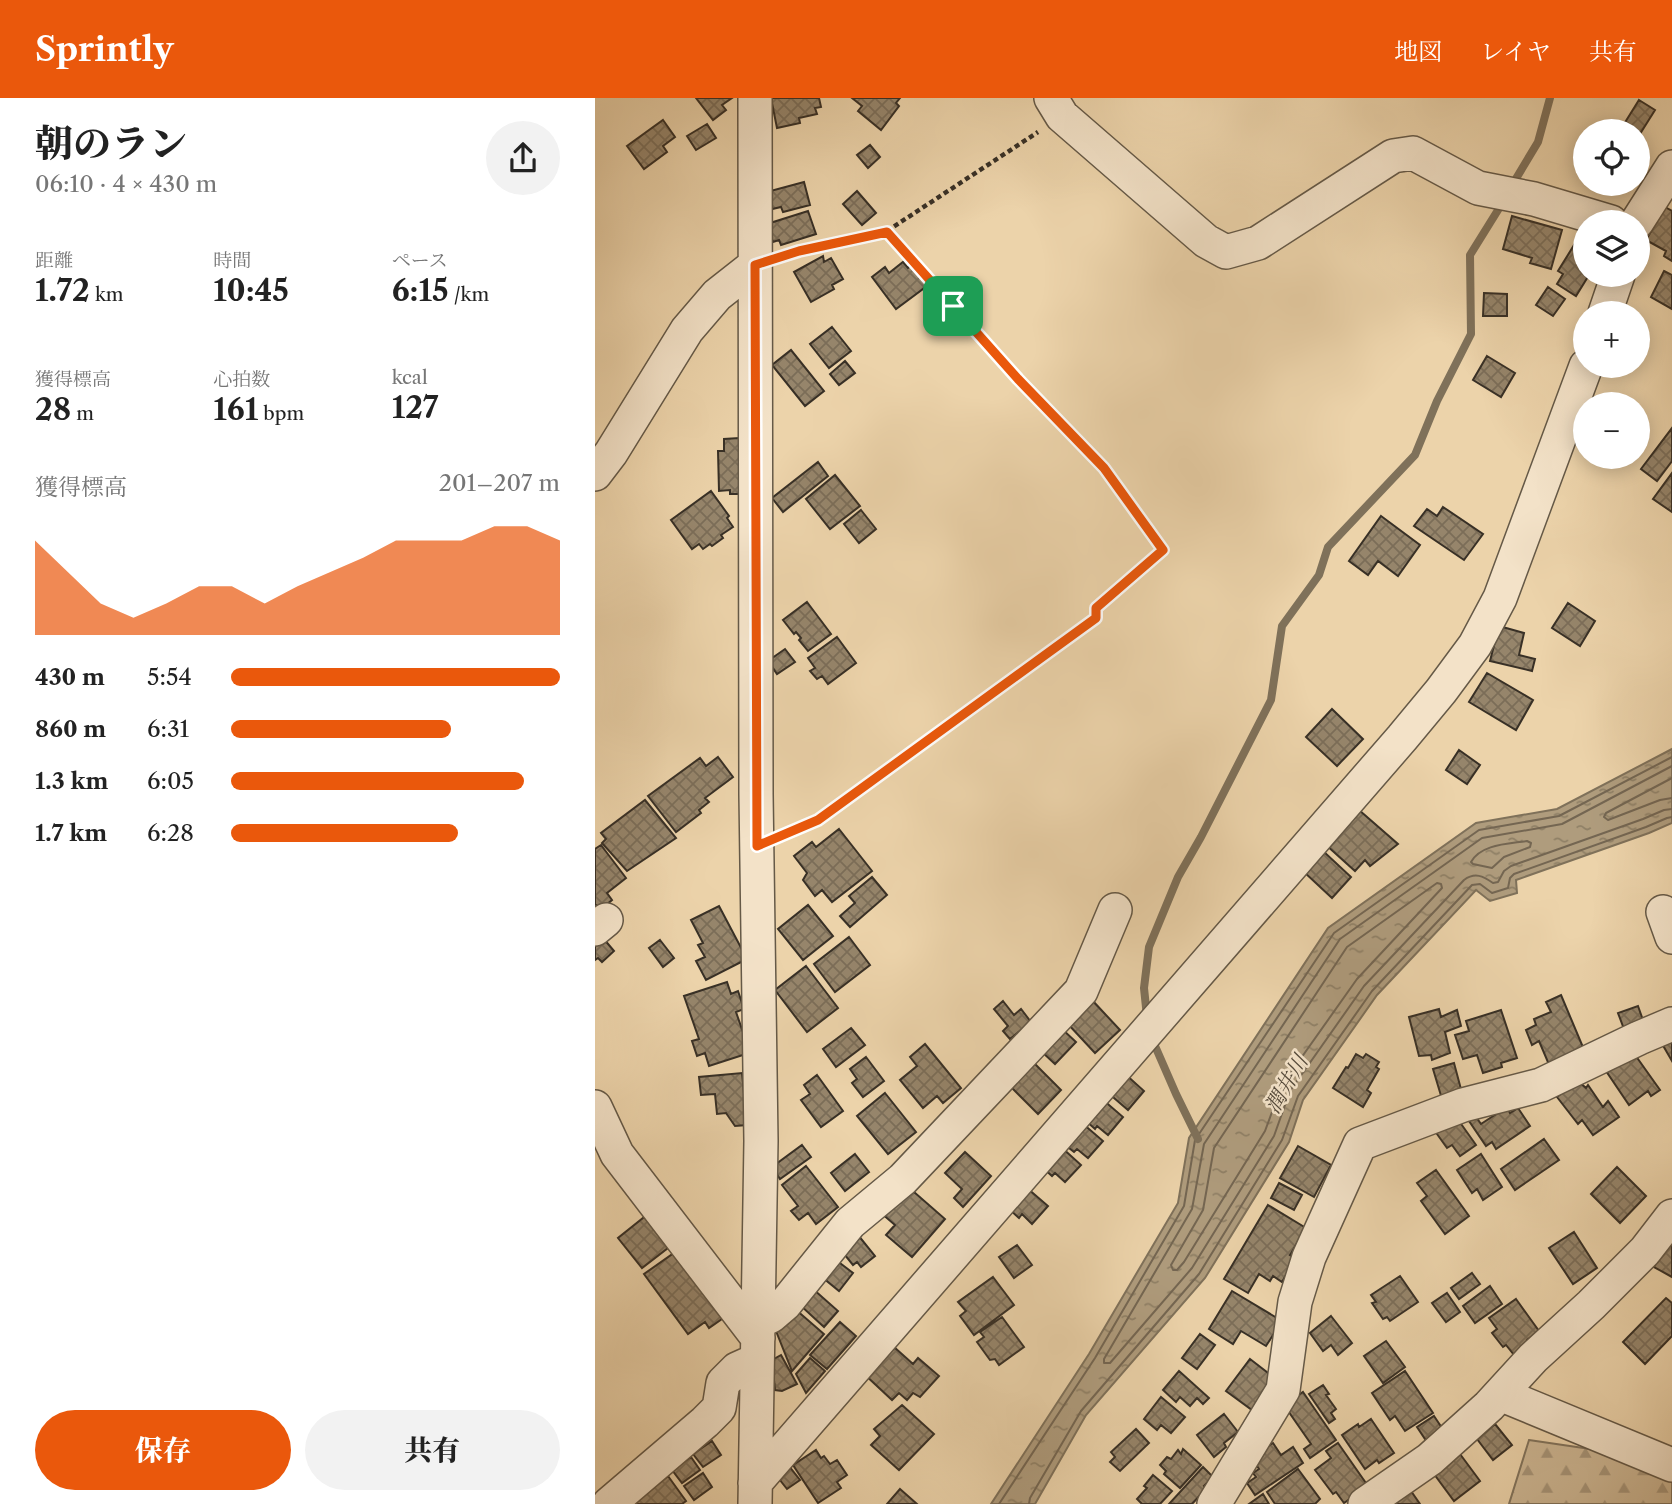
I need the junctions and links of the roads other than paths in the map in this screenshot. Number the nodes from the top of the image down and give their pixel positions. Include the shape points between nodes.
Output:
1 (755, 98) edge
2 (1057, 107) edge
3 (1667, 185) edge
4 (1647, 210) edge
5 (1573, 211) edge
6 (755, 265) junction
7 (1582, 378) edge
8 (595, 474) edge
9 (1115, 910) dead end
10 (1672, 1024) edge
11 (595, 1107) edge
12 (1672, 1216) edge
13 (758, 1340) junction
14 (1500, 1394) junction
15 (1672, 1465) edge
16 (755, 1494) edge
17 (609, 1504) edge
18 (1214, 1504) edge
19 (1365, 1504) edge

1 - 6 street
2 - 5 street via 1206,241 1226,252 1258,243 1393,156 1413,153 1478,188
3 - 4 street
6 - 8 street via 717,295 687,330
6 - 13 street via 761,1141
7 - 16 street via 1500,598 1475,645 1441,691
9 - 13 street via 1081,991 903,1179 850,1223 771,1316
10 - 18 street via 1541,1085 1463,1105 1360,1144 1309,1257 1295,1302 1283,1390
11 - 13 street via 617,1154
12 - 14 street via 1645,1251
13 - 16 street
13 - 17 street via 723,1383 719,1408
14 - 15 street
14 - 19 street via 1430,1459

